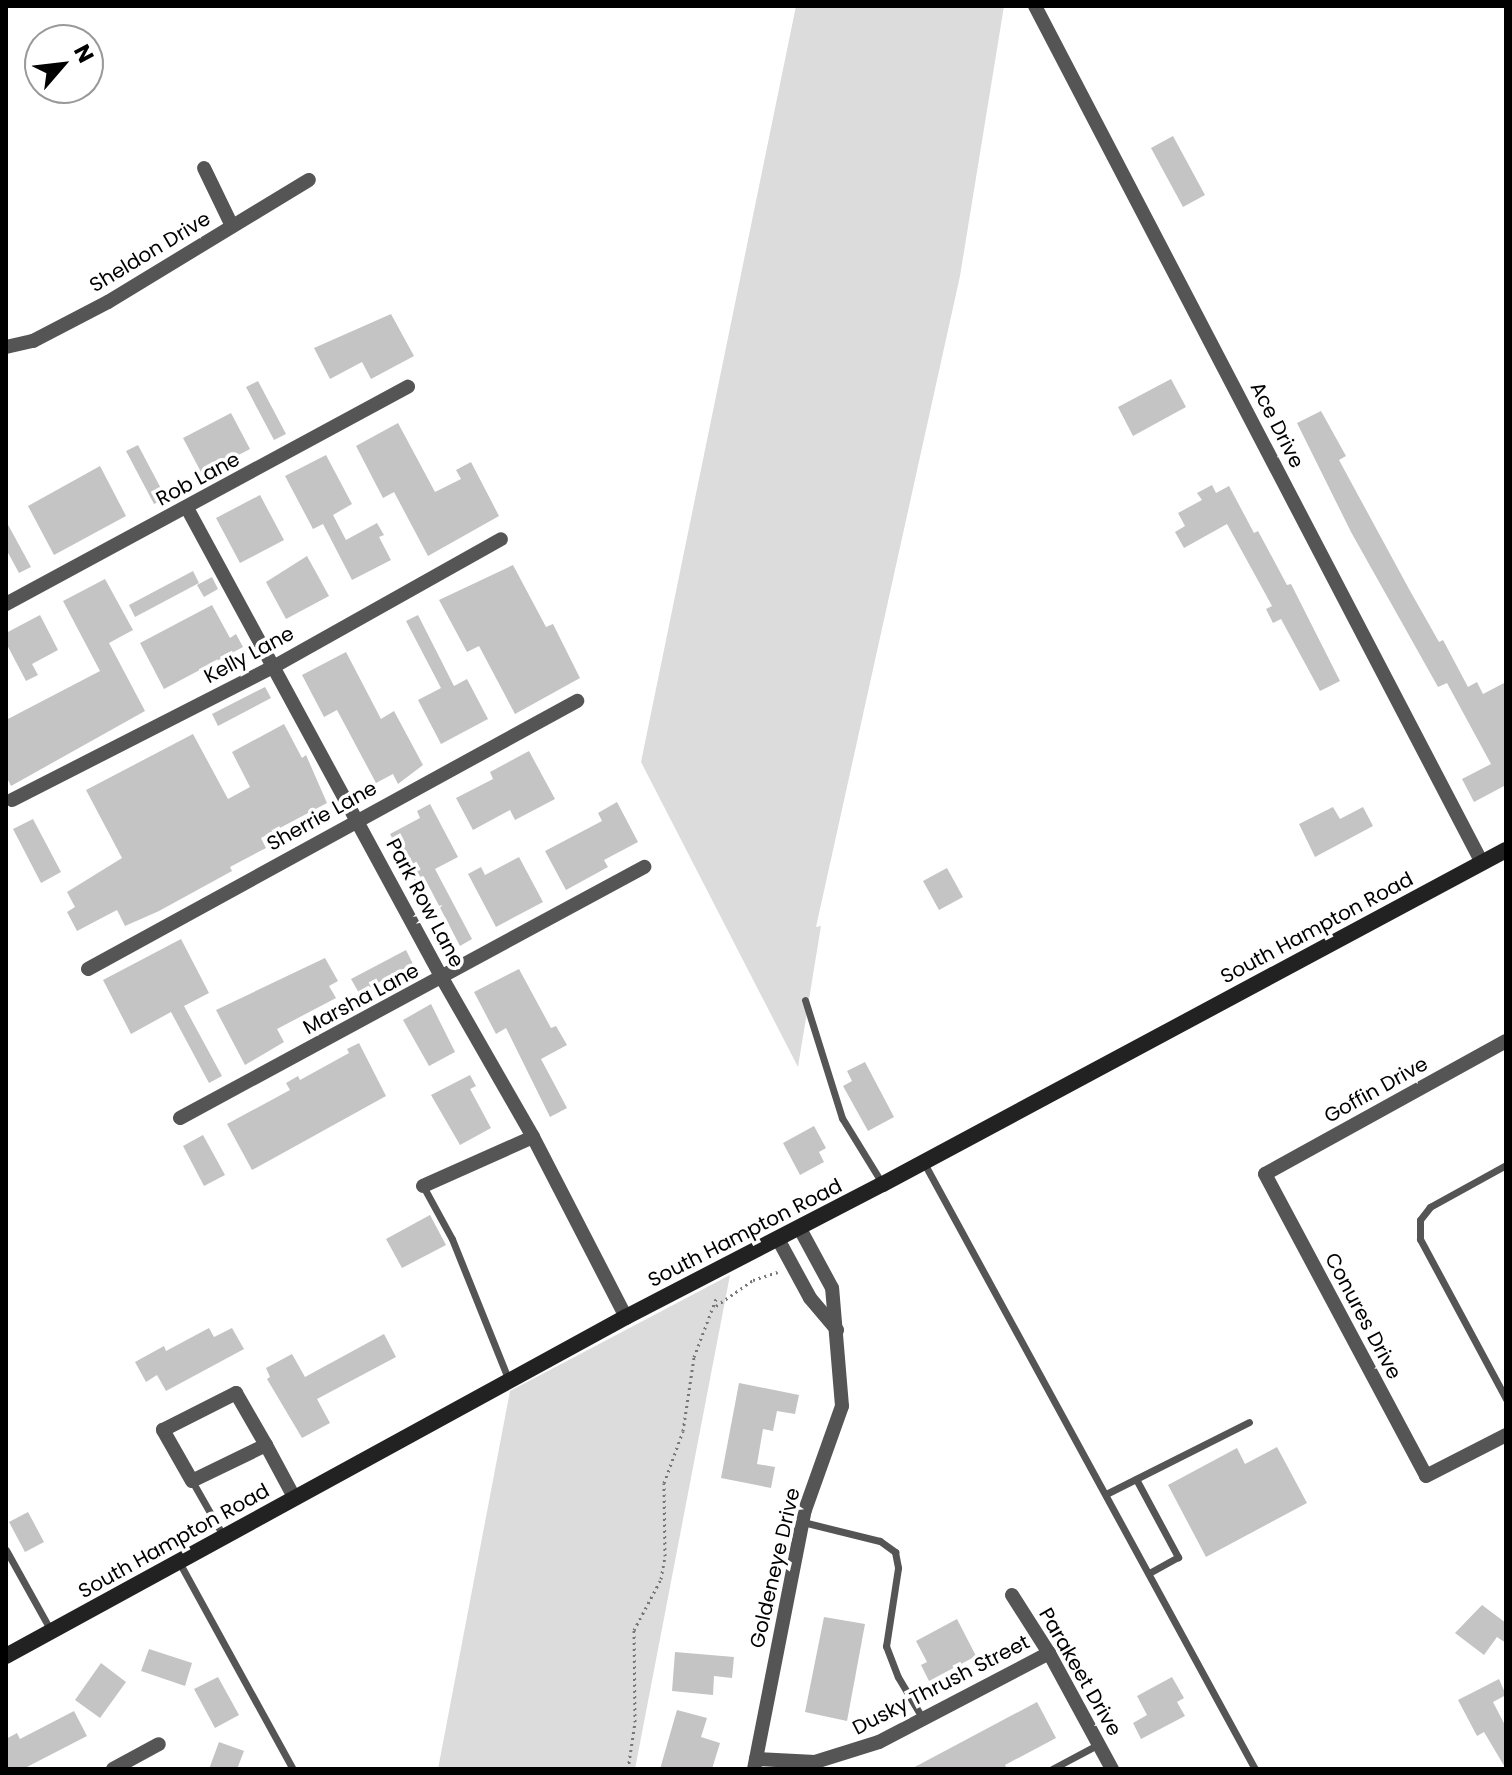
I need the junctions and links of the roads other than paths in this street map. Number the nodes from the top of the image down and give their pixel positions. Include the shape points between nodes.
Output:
1 (1035, 6) edge
2 (204, 168) dead end
3 (309, 180) dead end
4 (232, 226) junction
5 (6, 347) edge
6 (408, 387) dead end
7 (187, 508) junction
8 (501, 539) dead end
9 (6, 604) edge
10 (275, 666) junction
11 (577, 701) dead end
12 (12, 800) dead end
13 (358, 819) junction
14 (1506, 850) edge
15 (1482, 863) junction
16 (644, 867) dead end
17 (88, 969) dead end
18 (442, 978) junction
19 (805, 1000) dead end
20 (1506, 1041) edge
21 (180, 1118) dead end
22 (533, 1137) junction
23 (923, 1161) junction
24 (1506, 1165) edge
25 (1265, 1174) joint
26 (883, 1184) junction
27 (423, 1186) joint
28 (799, 1227) junction
29 (778, 1239) junction
30 (626, 1317) junction
31 (838, 1330) junction
32 (509, 1381) junction
33 (1506, 1399) edge
34 (1249, 1422) dead end
35 (1506, 1435) edge
36 (266, 1445) junction
37 (1136, 1479) junction
38 (192, 1481) junction
39 (1106, 1494) junction
40 (294, 1497) junction
41 (803, 1522) junction
42 (224, 1537) junction
43 (6, 1550) edge
44 (179, 1562) junction
45 (1149, 1573) junction
46 (1012, 1595) dead end
47 (51, 1631) junction
48 (1049, 1653) junction
49 (6, 1656) edge
50 (923, 1719) junction
51 (159, 1744) dead end
52 (1099, 1744) junction
53 (755, 1764) edge
54 (113, 1769) edge
55 (293, 1769) edge
56 (1052, 1769) edge
57 (1112, 1769) edge
58 (1255, 1769) edge

1 - 15 street, Ace Drive
2 - 4 street
3 - 4 street, Sheldon Drive
4 - 5 street, Sheldon Drive via 108,302 33,341
6 - 7 street, Rob Lane
7 - 9 street, Rob Lane
7 - 10 street, Park Row Lane
8 - 10 street, Kelly Lane
10 - 12 street, Kelly Lane
10 - 13 street, Park Row Lane
11 - 13 street, Sherrie Lane
13 - 17 street, Sherrie Lane
13 - 18 street, Park Row Lane
14 - 15 main road, South Hampton Road
15 - 23 main road, South Hampton Road
16 - 18 street, Marsha Lane
18 - 21 street, Marsha Lane
18 - 22 street, Park Row Lane
19 - 26 lane via 842,1118
20 - 25 street, Goffin Drive
22 - 27 street
22 - 30 street, Park Row Lane
23 - 26 main road, South Hampton Road
23 - 39 lane
24 - 33 lane via 1430,1207 1420,1220 1428,1258
25 - 35 street, Conures Drive via 1426,1476
26 - 28 main road, South Hampton Road
27 - 32 lane via 452,1239
28 - 29 main road, South Hampton Road
28 - 31 street, Goldeneye Drive via 832,1288
29 - 30 main road, South Hampton Road
29 - 31 street via 810,1298
30 - 32 main road, South Hampton Road
31 - 41 street, Goldeneye Drive via 842,1406
32 - 40 main road, South Hampton Road
34 - 37 lane
36 - 38 street
36 - 38 street via 236,1393 163,1430
36 - 40 street
37 - 39 lane
37 - 45 lane via 1178,1557
38 - 42 lane
39 - 45 lane
40 - 42 main road, South Hampton Road
41 - 50 lane via 880,1541 895,1552 898,1568 886,1646
41 - 53 street, Goldeneye Drive
42 - 44 main road, South Hampton Road
43 - 47 lane
44 - 47 main road, South Hampton Road
44 - 55 lane
45 - 58 lane
46 - 48 street, Parakeet Drive
47 - 49 main road, South Hampton Road
48 - 50 street, Dusky Thrush Street
48 - 52 street, Parakeet Drive
50 - 53 street, Dusky Thrush Street via 879,1742 815,1762
51 - 54 street
52 - 56 lane
52 - 57 street, Parakeet Drive

